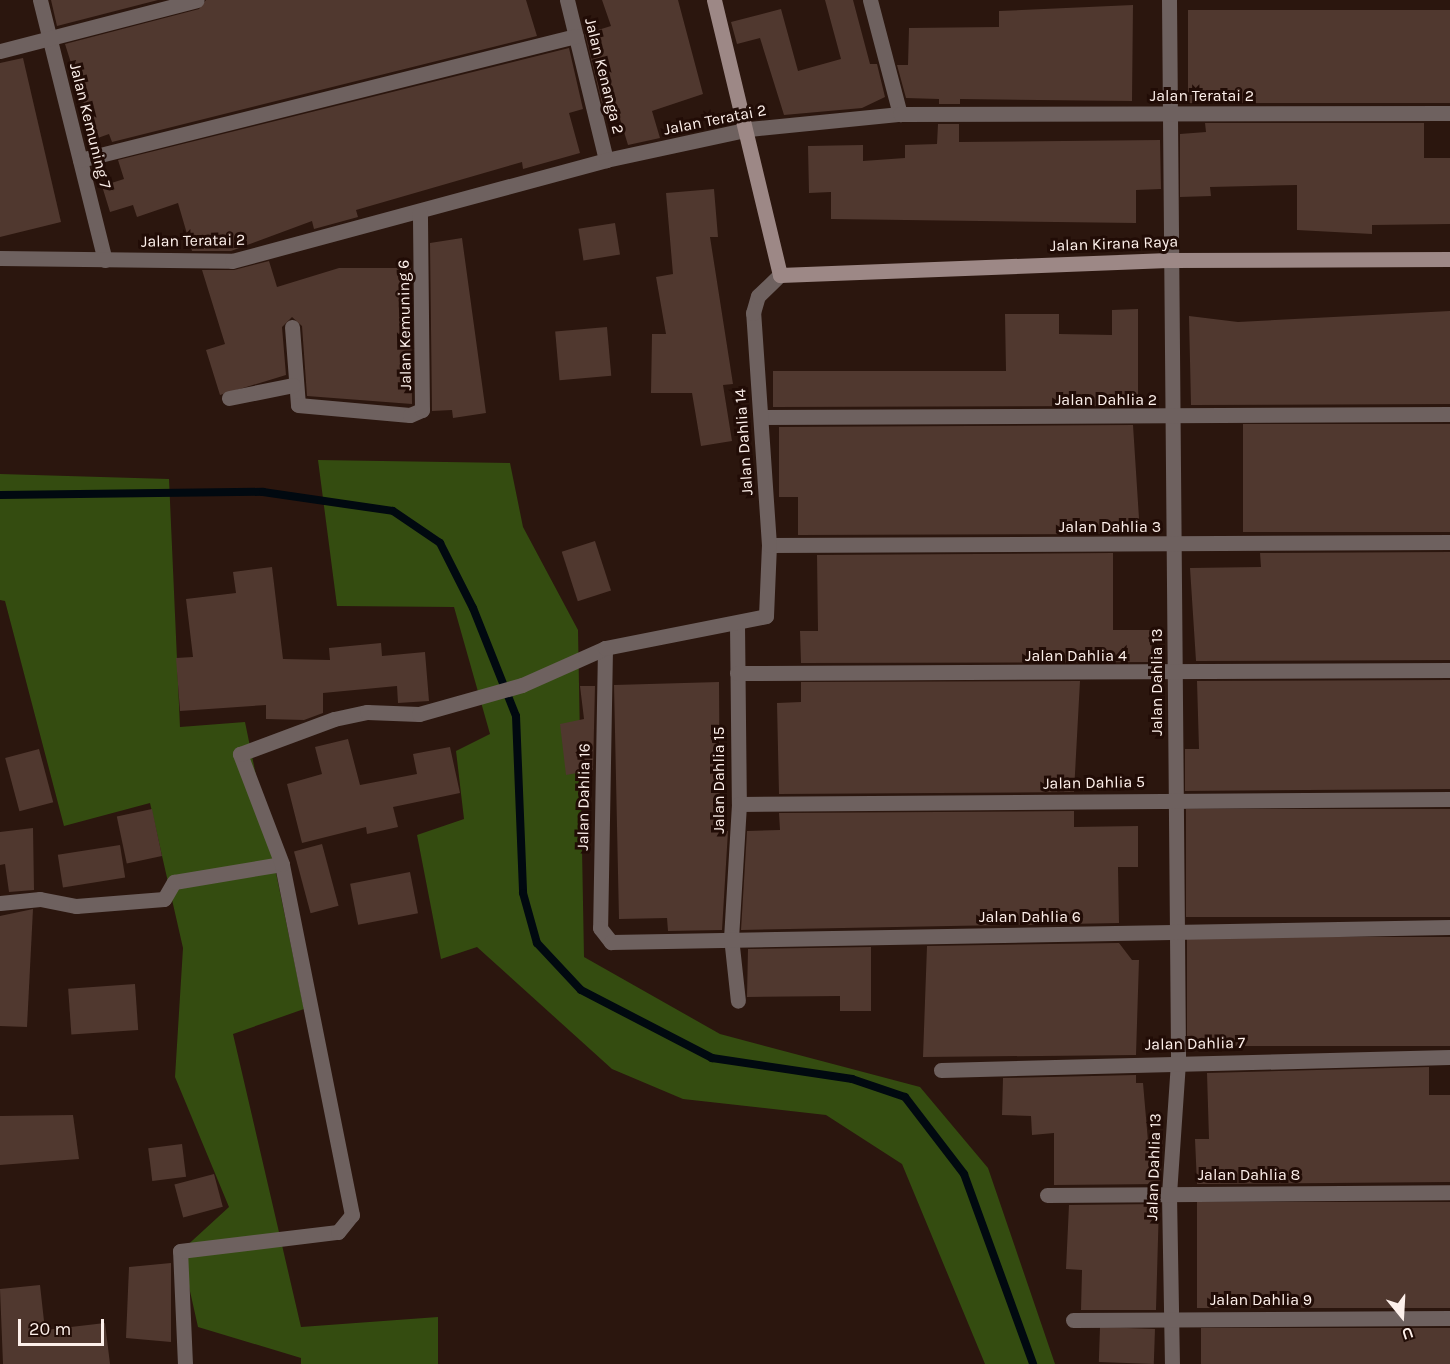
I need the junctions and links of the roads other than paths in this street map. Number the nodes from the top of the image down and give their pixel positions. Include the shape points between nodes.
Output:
1 (40, 0) edge
2 (197, 0) edge
3 (567, 0) edge
4 (714, 0) edge
5 (870, 0) edge
6 (1169, 0) edge
7 (576, 36) junction
8 (50, 38) junction
9 (0, 51) edge
10 (1450, 113) edge
11 (900, 114) junction
12 (1170, 114) junction
13 (749, 129) junction
14 (80, 160) junction
15 (606, 160) junction
16 (420, 212) junction
17 (0, 258) edge
18 (1450, 259) edge
19 (105, 260) junction
20 (1168, 260) junction
21 (780, 275) junction
22 (292, 327) dead end
23 (293, 384) junction
24 (229, 398) dead end
25 (1450, 414) edge
26 (761, 417) junction
27 (1173, 418) junction
28 (1450, 542) edge
29 (769, 545) junction
30 (1174, 545) junction
31 (737, 624) junction
32 (605, 648) junction
33 (1450, 670) edge
34 (737, 673) junction
35 (1174, 675) junction
36 (1450, 799) edge
37 (1176, 800) junction
38 (739, 804) junction
39 (282, 864) junction
40 (0, 903) edge
41 (1450, 927) edge
42 (1177, 935) junction
43 (731, 937) junction
44 (611, 942) joint
45 (738, 1001) dead end
46 (1450, 1057) edge
47 (1178, 1062) junction
48 (941, 1070) dead end
49 (1450, 1192) edge
50 (1169, 1194) junction
51 (1047, 1195) dead end
52 (1450, 1318) edge
53 (1170, 1319) junction
54 (1073, 1320) dead end
55 (185, 1364) edge
56 (1172, 1364) edge

1 - 8 street, Jalan Kemuning 7
2 - 8 street
3 - 7 street, Jalan Kenanga 2
4 - 13 street
5 - 11 street
6 - 12 street, Jalan Dahlia 13
7 - 14 street
7 - 15 street, Jalan Kenanga 2
8 - 9 street
8 - 14 street, Jalan Kemuning 7
10 - 12 street, Jalan Teratai 2
11 - 12 street, Jalan Teratai 2
11 - 13 street, Jalan Teratai 2
12 - 20 street, Jalan Dahlia 13
13 - 15 street, Jalan Teratai 2
13 - 21 street
14 - 19 street, Jalan Kemuning 7
15 - 16 street, Jalan Teratai 2
16 - 19 street, Jalan Teratai 2 via 232,261
16 - 23 street, Jalan Kemuning 6 via 422,410 410,415 304,407 294,400
17 - 19 street, Jalan Teratai 2
18 - 20 street, Jalan Kirana Raya
20 - 21 street, Jalan Kirana Raya
20 - 27 street, Jalan Dahlia 13
21 - 26 street, Jalan Dahlia 14 via 758,296 753,313
22 - 23 street, Jalan Kemuning 6
23 - 24 street
25 - 27 street, Jalan Dahlia 2
26 - 27 street, Jalan Dahlia 2
26 - 29 street, Jalan Dahlia 14
27 - 30 street, Jalan Dahlia 13
28 - 30 street, Jalan Dahlia 3
29 - 30 street, Jalan Dahlia 3
29 - 31 street, Jalan Dahlia 14 via 766,616
30 - 35 street, Jalan Dahlia 13
31 - 32 street
31 - 34 street, Jalan Dahlia 15
32 - 39 street via 522,685 419,714 367,712 334,719 240,754
32 - 44 street, Jalan Dahlia 16 via 600,928
33 - 35 street, Jalan Dahlia 4
34 - 35 street, Jalan Dahlia 4
34 - 38 street, Jalan Dahlia 15
35 - 37 street, Jalan Dahlia 13
36 - 37 street, Jalan Dahlia 5
37 - 38 street, Jalan Dahlia 5
37 - 42 street, Jalan Dahlia 13
38 - 43 street, Jalan Dahlia 15
39 - 40 street via 174,882 164,899 76,906 40,899
39 - 55 street via 352,1215 338,1232 180,1251
41 - 42 street, Jalan Dahlia 6
42 - 43 street, Jalan Dahlia 6
42 - 47 street, Jalan Dahlia 13
43 - 44 street, Jalan Dahlia 6
43 - 45 street, Jalan Dahlia 15
46 - 47 street, Jalan Dahlia 7
47 - 48 street, Jalan Dahlia 7
47 - 50 street, Jalan Dahlia 13
49 - 50 street, Jalan Dahlia 8
50 - 51 street, Jalan Dahlia 8
50 - 53 street, Jalan Dahlia 13
52 - 53 street, Jalan Dahlia 9
53 - 54 street, Jalan Dahlia 9
53 - 56 street, Jalan Dahlia 13

